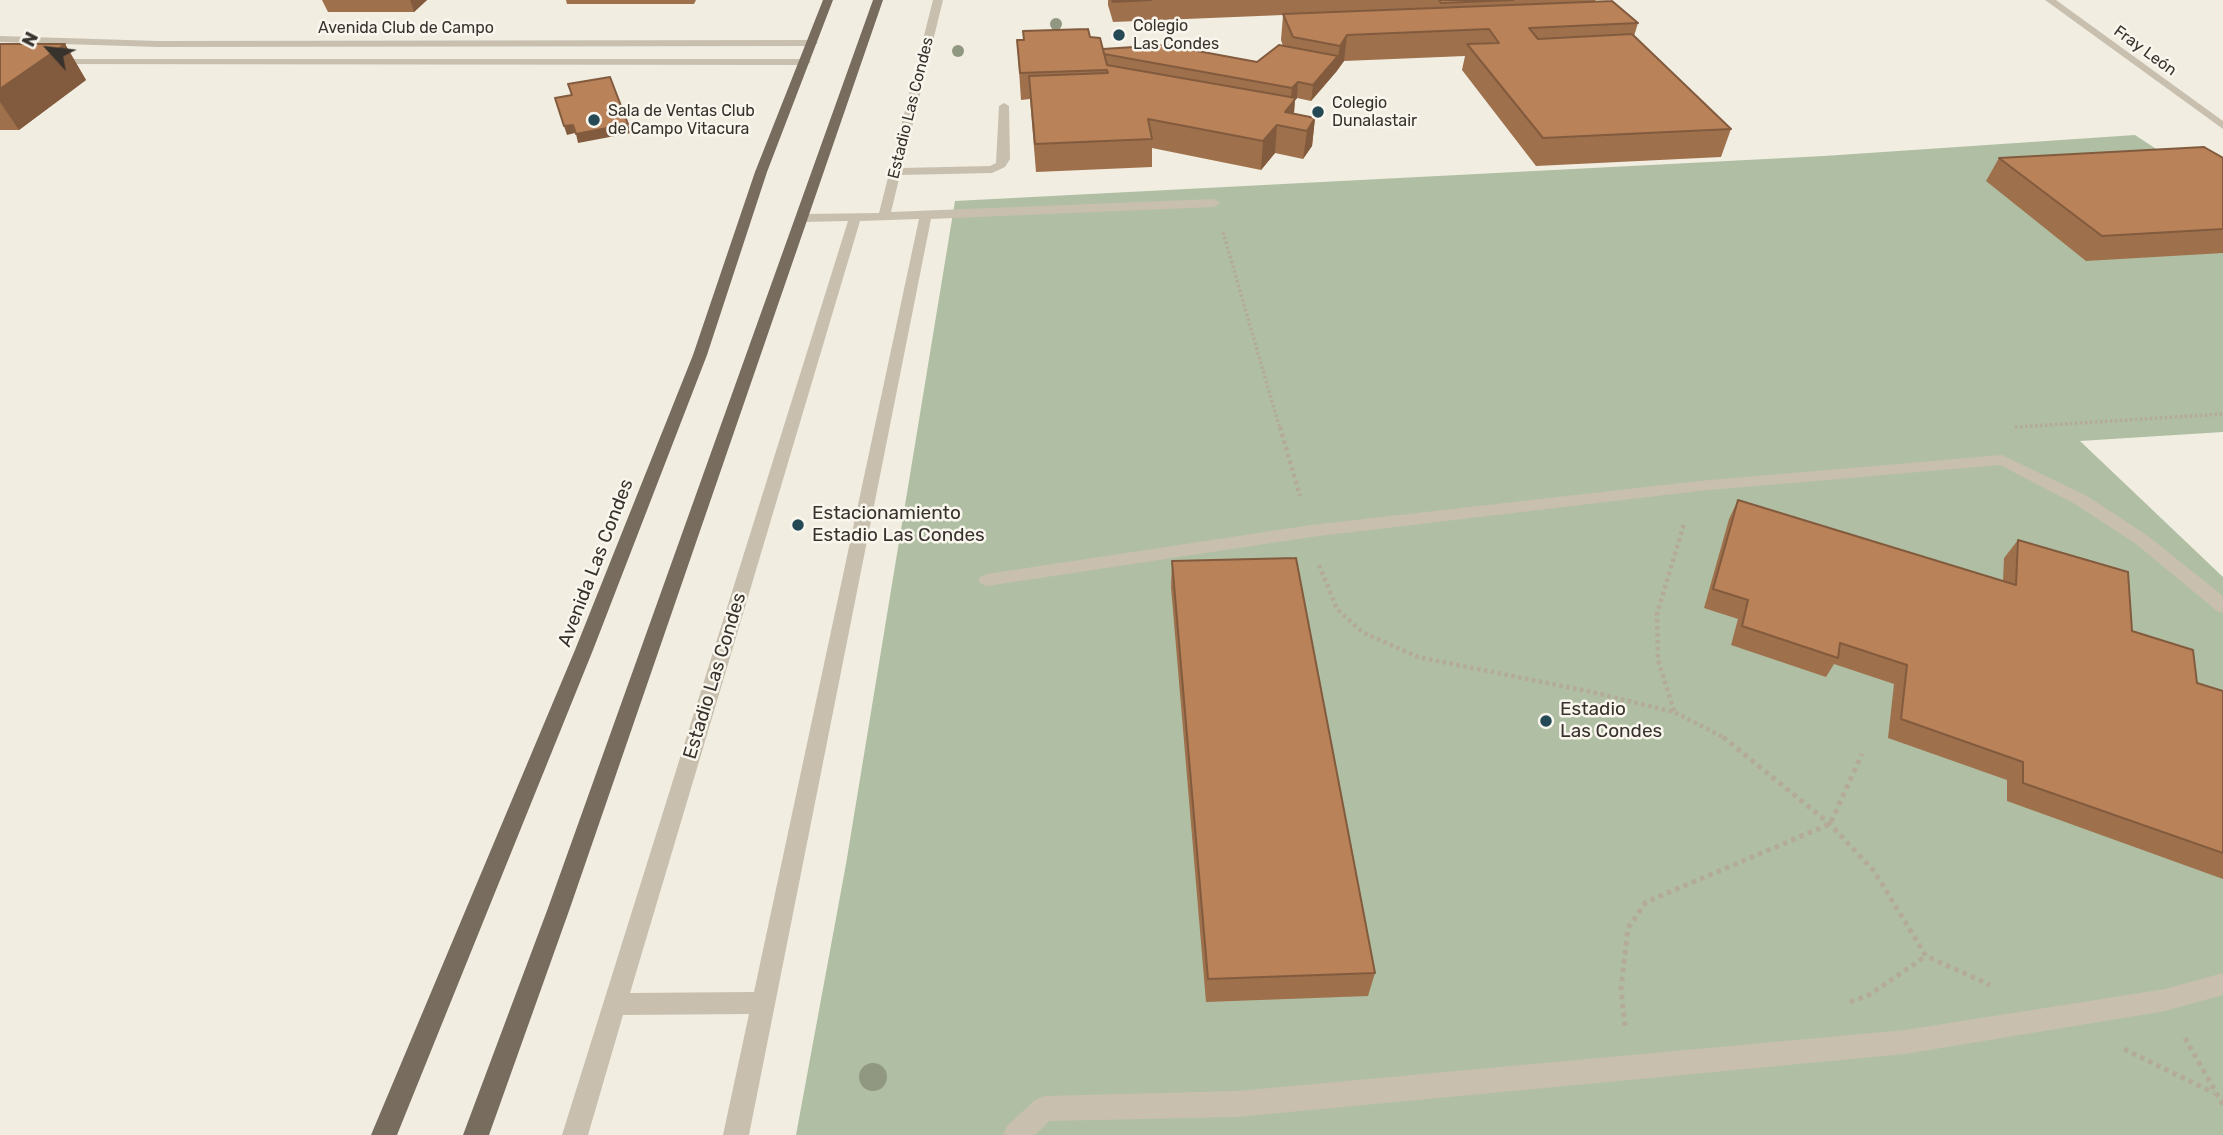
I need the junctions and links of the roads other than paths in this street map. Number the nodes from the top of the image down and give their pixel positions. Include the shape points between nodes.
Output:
1 (828, 0) edge
2 (878, 0) edge
3 (938, 0) edge
4 (2050, 0) edge
5 (0, 39) edge
6 (495, 43) junction
7 (813, 43) junction
8 (158, 44) junction
9 (38, 62) edge
10 (806, 62) junction
11 (130, 63) junction
12 (478, 64) junction
13 (1004, 106) dead end
14 (2223, 125) edge
15 (895, 172) junction
16 (1214, 203) road end
17 (926, 215) junction
18 (855, 216) junction
19 (884, 216) junction
20 (802, 218) junction
21 (987, 580) dead end
22 (2223, 606) edge
23 (2223, 984) edge
24 (765, 1003) junction
25 (615, 1004) junction
26 (384, 1135) edge
27 (476, 1135) edge
28 (575, 1135) edge
29 (736, 1135) edge
30 (1016, 1135) edge

1 - 7 main road, Avenida Las Condes
2 - 20 main road
3 - 15 street, Estadio Las Condes
4 - 14 street, Fray León
5 - 8 street, Avenida Club de Campo
6 - 7 street, Avenida Club de Campo
6 - 8 street, Avenida Club de Campo
6 - 12 street
7 - 10 main road, Avenida Las Condes
8 - 11 street
9 - 11 street, Avenida Club de Campo
10 - 12 street, Avenida Club de Campo
10 - 26 main road, Avenida Las Condes via 761,172 696,367
11 - 12 street, Avenida Club de Campo
13 - 15 street via 1001,165
15 - 19 street, Estadio Las Condes
16 - 17 street
17 - 19 street
17 - 24 street
18 - 19 street
18 - 20 street
18 - 25 street, Estadio Las Condes
20 - 27 main road
21 - 22 street via 1311,531 1699,486 2002,460 2081,500 2132,533
23 - 30 street via 2165,1000 1905,1041 1237,1104 1044,1109
24 - 25 street
24 - 29 street
25 - 28 street, Estadio Las Condes

